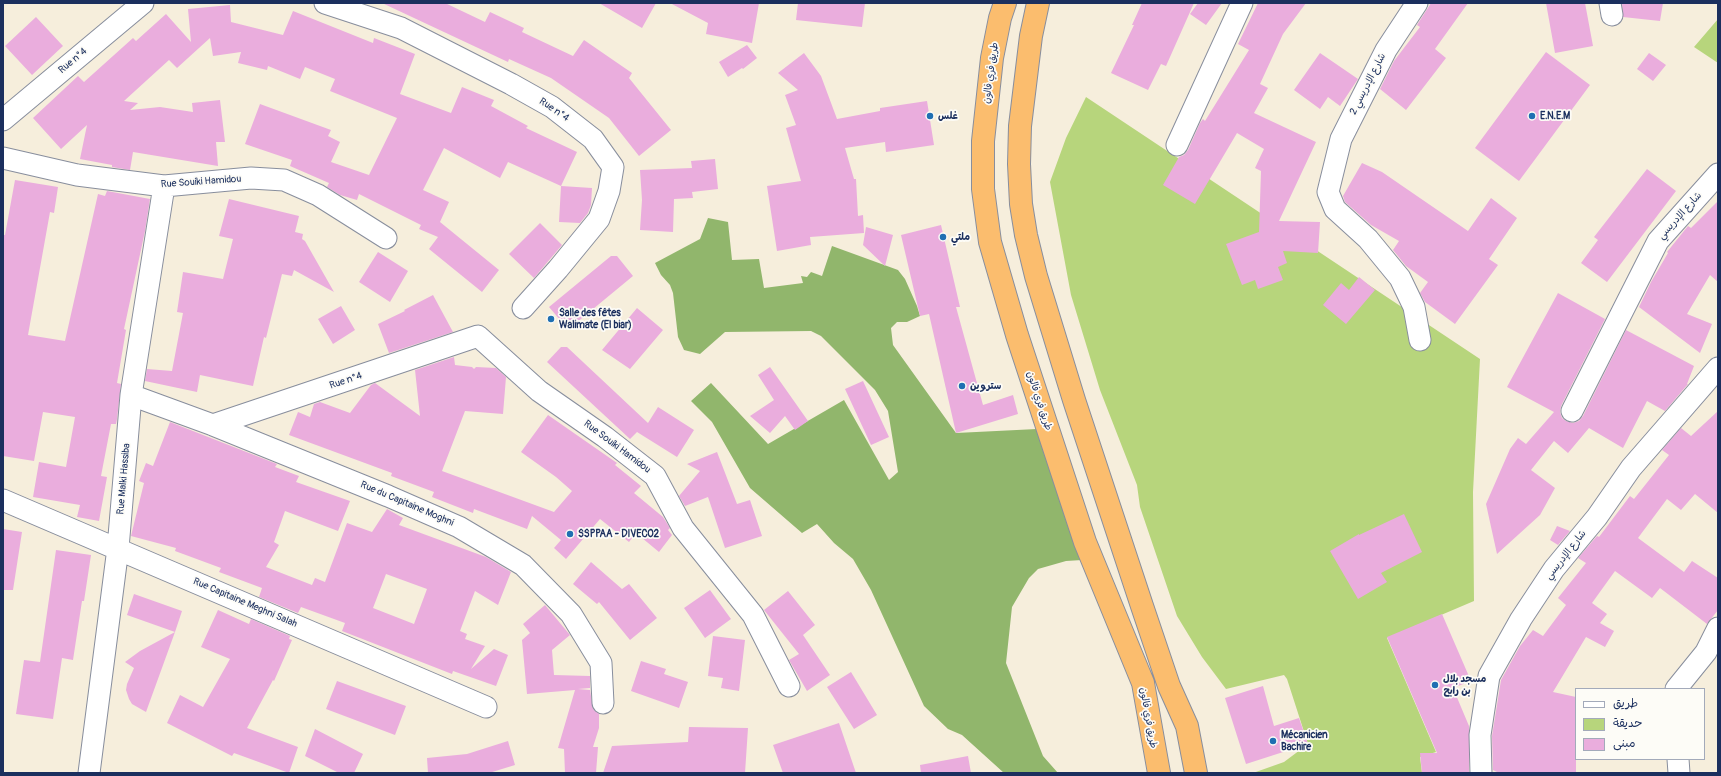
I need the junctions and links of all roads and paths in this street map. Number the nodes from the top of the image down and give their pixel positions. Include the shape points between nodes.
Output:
1 (325, 3) edge
2 (1038, 3) edge
3 (1242, 3) edge
4 (1417, 3) edge
5 (135, 6) edge
6 (1001, 8) edge
7 (3, 120) edge
8 (1177, 145) dead end
9 (3, 158) edge
10 (1718, 174) edge
11 (164, 186) junction
12 (386, 238) dead end
13 (523, 308) dead end
14 (478, 336) joint
15 (1420, 340) dead end
16 (1718, 368) edge
17 (131, 395) junction
18 (1572, 411) dead end
19 (213, 425) junction
20 (3, 500) edge
21 (118, 548) junction
22 (1718, 628) edge
23 (789, 686) dead end
24 (1677, 688) edge
25 (604, 702) dead end
26 (486, 707) dead end
27 (1678, 760) edge
28 (89, 773) edge
29 (1158, 773) edge
30 (1196, 773) edge
31 (1481, 773) edge
32 (1679, 773) edge

1 - 13 street, Rue n°4 via 401,28 545,103 593,139 613,167 609,191 599,219
2 - 30 highway via 1020,126 1021,204 1026,235 1079,415 1169,686 1187,726
3 - 8 street
4 - 15 street, شارع الإدريسي 2 via 1386,50 1344,132 1328,192 1335,209 1368,239 1400,278 1414,307
5 - 7 street, Rue n°4
6 - 29 highway, طريق فري فالون via 992,58 983,141 983,189 990,242 1017,335 1085,542 1143,683
9 - 11 street, Rue Souiki Hamidou via 77,175
10 - 18 street, شارع الإدريسي via 1658,241
11 - 12 street, Rue Souiki Hamidou via 251,178 284,180 318,195
11 - 17 street, Rue Malki Hassiba
14 - 19 street, Rue n°4
14 - 23 street, Rue Souiki Hamidou via 539,391 655,476 683,528 753,615
16 - 31 street, شارع الإدريسي via 1631,468 1597,517 1554,569 1520,619 1489,676 1480,735
17 - 19 street, Rue du Capitaine Moghni
17 - 21 street, Rue Malki Hassiba
19 - 25 street, Rue du Capitaine Moghni via 459,527 523,564 571,614 601,663
20 - 21 street, Rue Capitaine Meghni Salah
21 - 26 street, Rue Capitaine Meghni Salah
21 - 28 street, Rue Malki Hassiba
22 - 24 street via 1706,652
27 - 32 street

